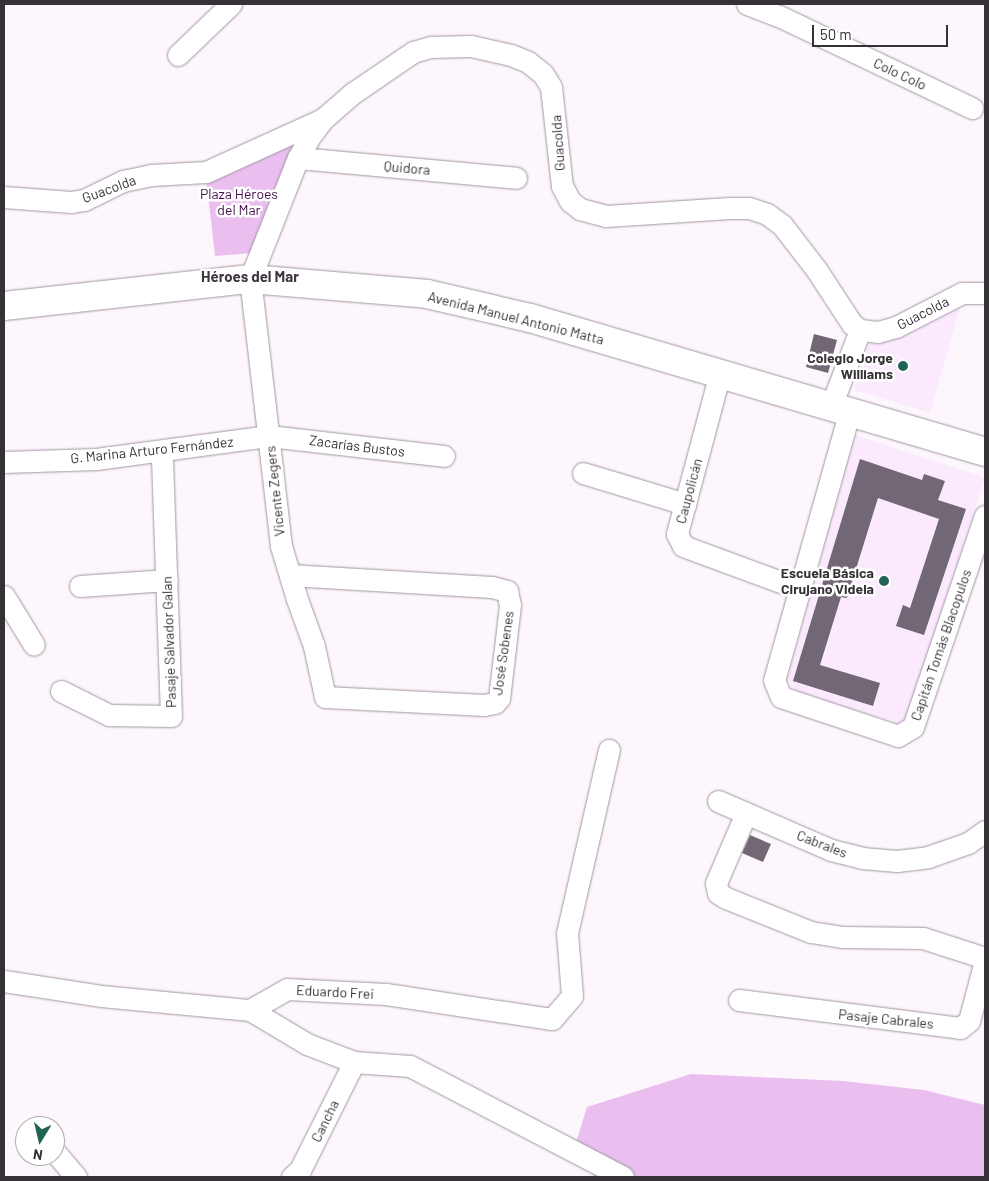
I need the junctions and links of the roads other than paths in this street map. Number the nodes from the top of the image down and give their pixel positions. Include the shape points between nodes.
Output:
1 (231, 4) edge
2 (747, 4) edge
3 (178, 55) dead end
4 (972, 108) dead end
5 (323, 119) junction
6 (298, 158) junction
7 (516, 178) dead end
8 (4, 197) edge
9 (250, 279) junction
10 (985, 293) edge
11 (4, 306) edge
12 (860, 330) junction
13 (720, 373) junction
14 (840, 408) junction
15 (269, 436) junction
16 (162, 452) junction
17 (985, 452) edge
18 (444, 456) dead end
19 (4, 462) edge
20 (583, 473) dead end
21 (685, 504) junction
22 (985, 516) edge
23 (290, 575) junction
24 (167, 580) junction
25 (80, 586) dead end
26 (800, 589) junction
27 (4, 596) edge
28 (34, 644) dead end
29 (61, 690) dead end
30 (325, 697) joint
31 (609, 750) dead end
32 (718, 801) dead end
33 (746, 813) junction
34 (985, 831) edge
35 (985, 959) edge
36 (4, 981) edge
37 (739, 1000) dead end
38 (250, 1010) junction
39 (354, 1062) junction
40 (65, 1164) edge
41 (76, 1177) edge
42 (292, 1177) edge
43 (624, 1177) edge

1 - 3 street
2 - 4 street, Colo Colo via 779,16
5 - 6 street, Guacolda
5 - 8 street, Guacolda via 206,172 151,175 123,181 84,200 71,202
5 - 12 street, Guacolda via 353,93 413,52 430,47 471,46 511,55 528,62 543,74 551,87 562,186 570,201 580,209 606,216 730,208 749,208 767,214 782,225 852,324
6 - 7 street, Quidora
6 - 9 street, Guacolda
9 - 11 main road, Avenida Manuel Antonio Matta
9 - 13 main road, Avenida Manuel Antonio Matta via 427,294 530,318
9 - 15 street, Vicente Zegers
10 - 12 street, Guacolda via 962,293 896,327 878,332
12 - 14 street
13 - 14 main road, Avenida Manuel Antonio Matta
13 - 21 street, Caupolicán
14 - 17 main road, Avenida Manuel Antonio Matta
14 - 26 street, Capitán Tomás Blacopulos
15 - 16 street, G. Marina Arturo Fernández
15 - 18 street, Zacarías Bustos
15 - 23 street, Vicente Zegers via 282,546
16 - 19 street, G. Marina Arturo Fernández via 96,459
16 - 24 street, Pasaje Salvador Galan
20 - 21 street
21 - 26 street, Caupolicán via 677,534 683,546
22 - 26 street, Capitán Tomás Blacopulos via 913,727 898,736 781,697 774,680
23 - 30 street, Vicente Zegers via 314,646
23 - 30 street, José Sobenes via 492,587 507,591 510,597 501,691 495,703
24 - 25 street
24 - 29 street, Pasaje Salvador Galan via 171,716 109,715
27 - 28 street
31 - 38 street, Eduardo Frei via 567,933 572,996 552,1020 386,994 287,989
32 - 33 street, Cabrales
33 - 34 street, Cabrales via 832,850 862,858 897,861 928,857 968,844
33 - 35 street, Pasaje Cabrales via 716,883 718,893 726,898 811,932 842,937 923,938
35 - 37 street, Pasaje Cabrales via 969,1021 960,1028
36 - 38 street via 101,996
38 - 39 street via 307,1044
39 - 42 street, Cancha via 300,1170
39 - 43 street via 410,1066
40 - 41 street

